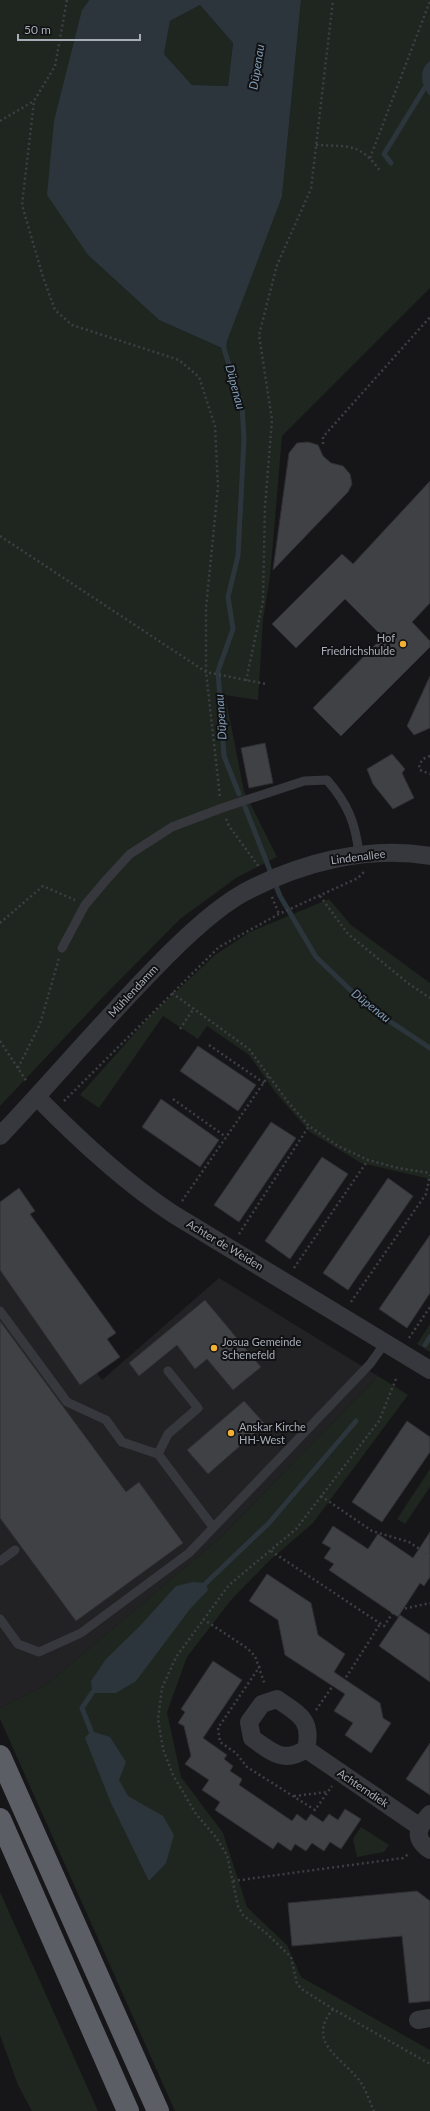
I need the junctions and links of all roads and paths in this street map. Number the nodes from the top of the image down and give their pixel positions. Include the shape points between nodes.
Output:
1 (67, 0) edge
2 (334, 0) edge
3 (430, 1) edge
4 (34, 101) junction
5 (0, 121) edge
6 (316, 145) junction
7 (370, 158) junction
8 (381, 172) dead end
9 (430, 317) edge
10 (323, 444) dead end
11 (0, 536) edge
12 (206, 672) junction
13 (246, 681) junction
14 (266, 684) dead end
15 (430, 756) edge
16 (430, 774) edge
17 (222, 808) junction
18 (430, 856) edge
19 (257, 862) dead end
20 (363, 862) junction
21 (287, 873) joint
22 (63, 895) dead end
23 (320, 896) junction
24 (0, 923) edge
25 (62, 948) joint
26 (172, 993) junction
27 (430, 998) edge
28 (194, 1008) junction
29 (180, 1029) dead end
30 (0, 1041) edge
31 (209, 1045) dead end
32 (18, 1068) junction
33 (269, 1075) junction
34 (264, 1083) junction
35 (37, 1097) junction
36 (173, 1099) dead end
37 (63, 1102) dead end
38 (309, 1126) junction
39 (0, 1136) edge
40 (226, 1137) junction
41 (368, 1160) junction
42 (430, 1174) edge
43 (180, 1205) dead end
44 (235, 1239) dead end
45 (290, 1272) dead end
46 (348, 1307) dead end
47 (430, 1307) edge
48 (0, 1311) edge
49 (385, 1342) junction
50 (406, 1342) dead end
51 (430, 1370) edge
52 (168, 1371) dead end
53 (158, 1454) junction
54 (321, 1496) dead end
55 (213, 1527) junction
56 (15, 1550) dead end
57 (270, 1551) dead end
58 (430, 1556) edge
59 (0, 1561) edge
60 (430, 1603) edge
61 (0, 1619) edge
62 (203, 1619) dead end
63 (380, 1624) junction
64 (269, 1701) junction
65 (303, 1718) junction
66 (306, 1749) junction
67 (0, 1756) edge
68 (328, 1792) dead end
69 (293, 1796) dead end
70 (0, 1819) edge
71 (425, 1834) edge
72 (233, 1881) dead end
73 (333, 2009) dead end
74 (128, 2111) edge
75 (158, 2111) edge
76 (374, 2111) edge

1 - 4 path via 55,66
2 - 6 path
3 - 7 path
4 - 5 path
4 - 12 path via 22,205 55,310 72,325 179,360 199,377 215,426 218,487 206,608
6 - 7 path via 354,147
6 - 13 path via 311,189 277,265 259,335 272,420 265,506 263,601
7 - 8 path
9 - 10 path via 323,437
11 - 12 path
12 - 13 path
12 - 17 path
13 - 14 path
15 - 16 path via 423,759 419,765 420,770
17 - 19 path via 229,826
17 - 20 lane via 304,781 327,780 339,794 356,828
17 - 25 lane via 172,827 130,854 85,905
18 - 20 street, Lindenallee via 380,853
20 - 21 street, Lindenallee via 323,861
20 - 23 path via 358,878
21 - 35 street, Mühlendamm via 242,893 170,952
22 - 24 path via 43,886
23 - 26 path via 279,914 219,948
23 - 27 path via 348,934
25 - 32 path via 40,1024
26 - 28 path
26 - 37 path
28 - 29 path
28 - 33 path via 249,1049
30 - 32 path
31 - 34 path
32 - 35 path
33 - 34 path
33 - 38 path
34 - 40 path
35 - 39 street, Mühlendamm
35 - 49 street, Achter de Weiden via 135,1188 173,1214
36 - 40 path
38 - 41 path via 338,1146
38 - 44 path
40 - 43 path
41 - 42 path
41 - 45 path
42 - 46 path via 426,1194
47 - 50 path
48 - 53 lane via 67,1402 106,1420 122,1442
49 - 51 street, Achter de Weiden
49 - 55 lane via 370,1364
52 - 53 lane via 198,1408 168,1434
53 - 55 lane
54 - 58 path via 372,1531 409,1542
55 - 61 lane via 189,1553 81,1633 39,1652 18,1644
56 - 59 lane
57 - 63 path
60 - 63 path via 394,1611 384,1626
62 - 64 path via 256,1656
63 - 65 path via 347,1676 332,1687 318,1709
64 - 65 street via 276,1700
64 - 66 street via 262,1704 249,1722 252,1738 276,1755 296,1756
65 - 66 street via 309,1737
66 - 71 street, Achterndiek
67 - 75 highway
68 - 69 path
70 - 74 highway
71 - 72 path via 403,1858
73 - 76 path via 325,2018 322,2031 325,2044 360,2082

